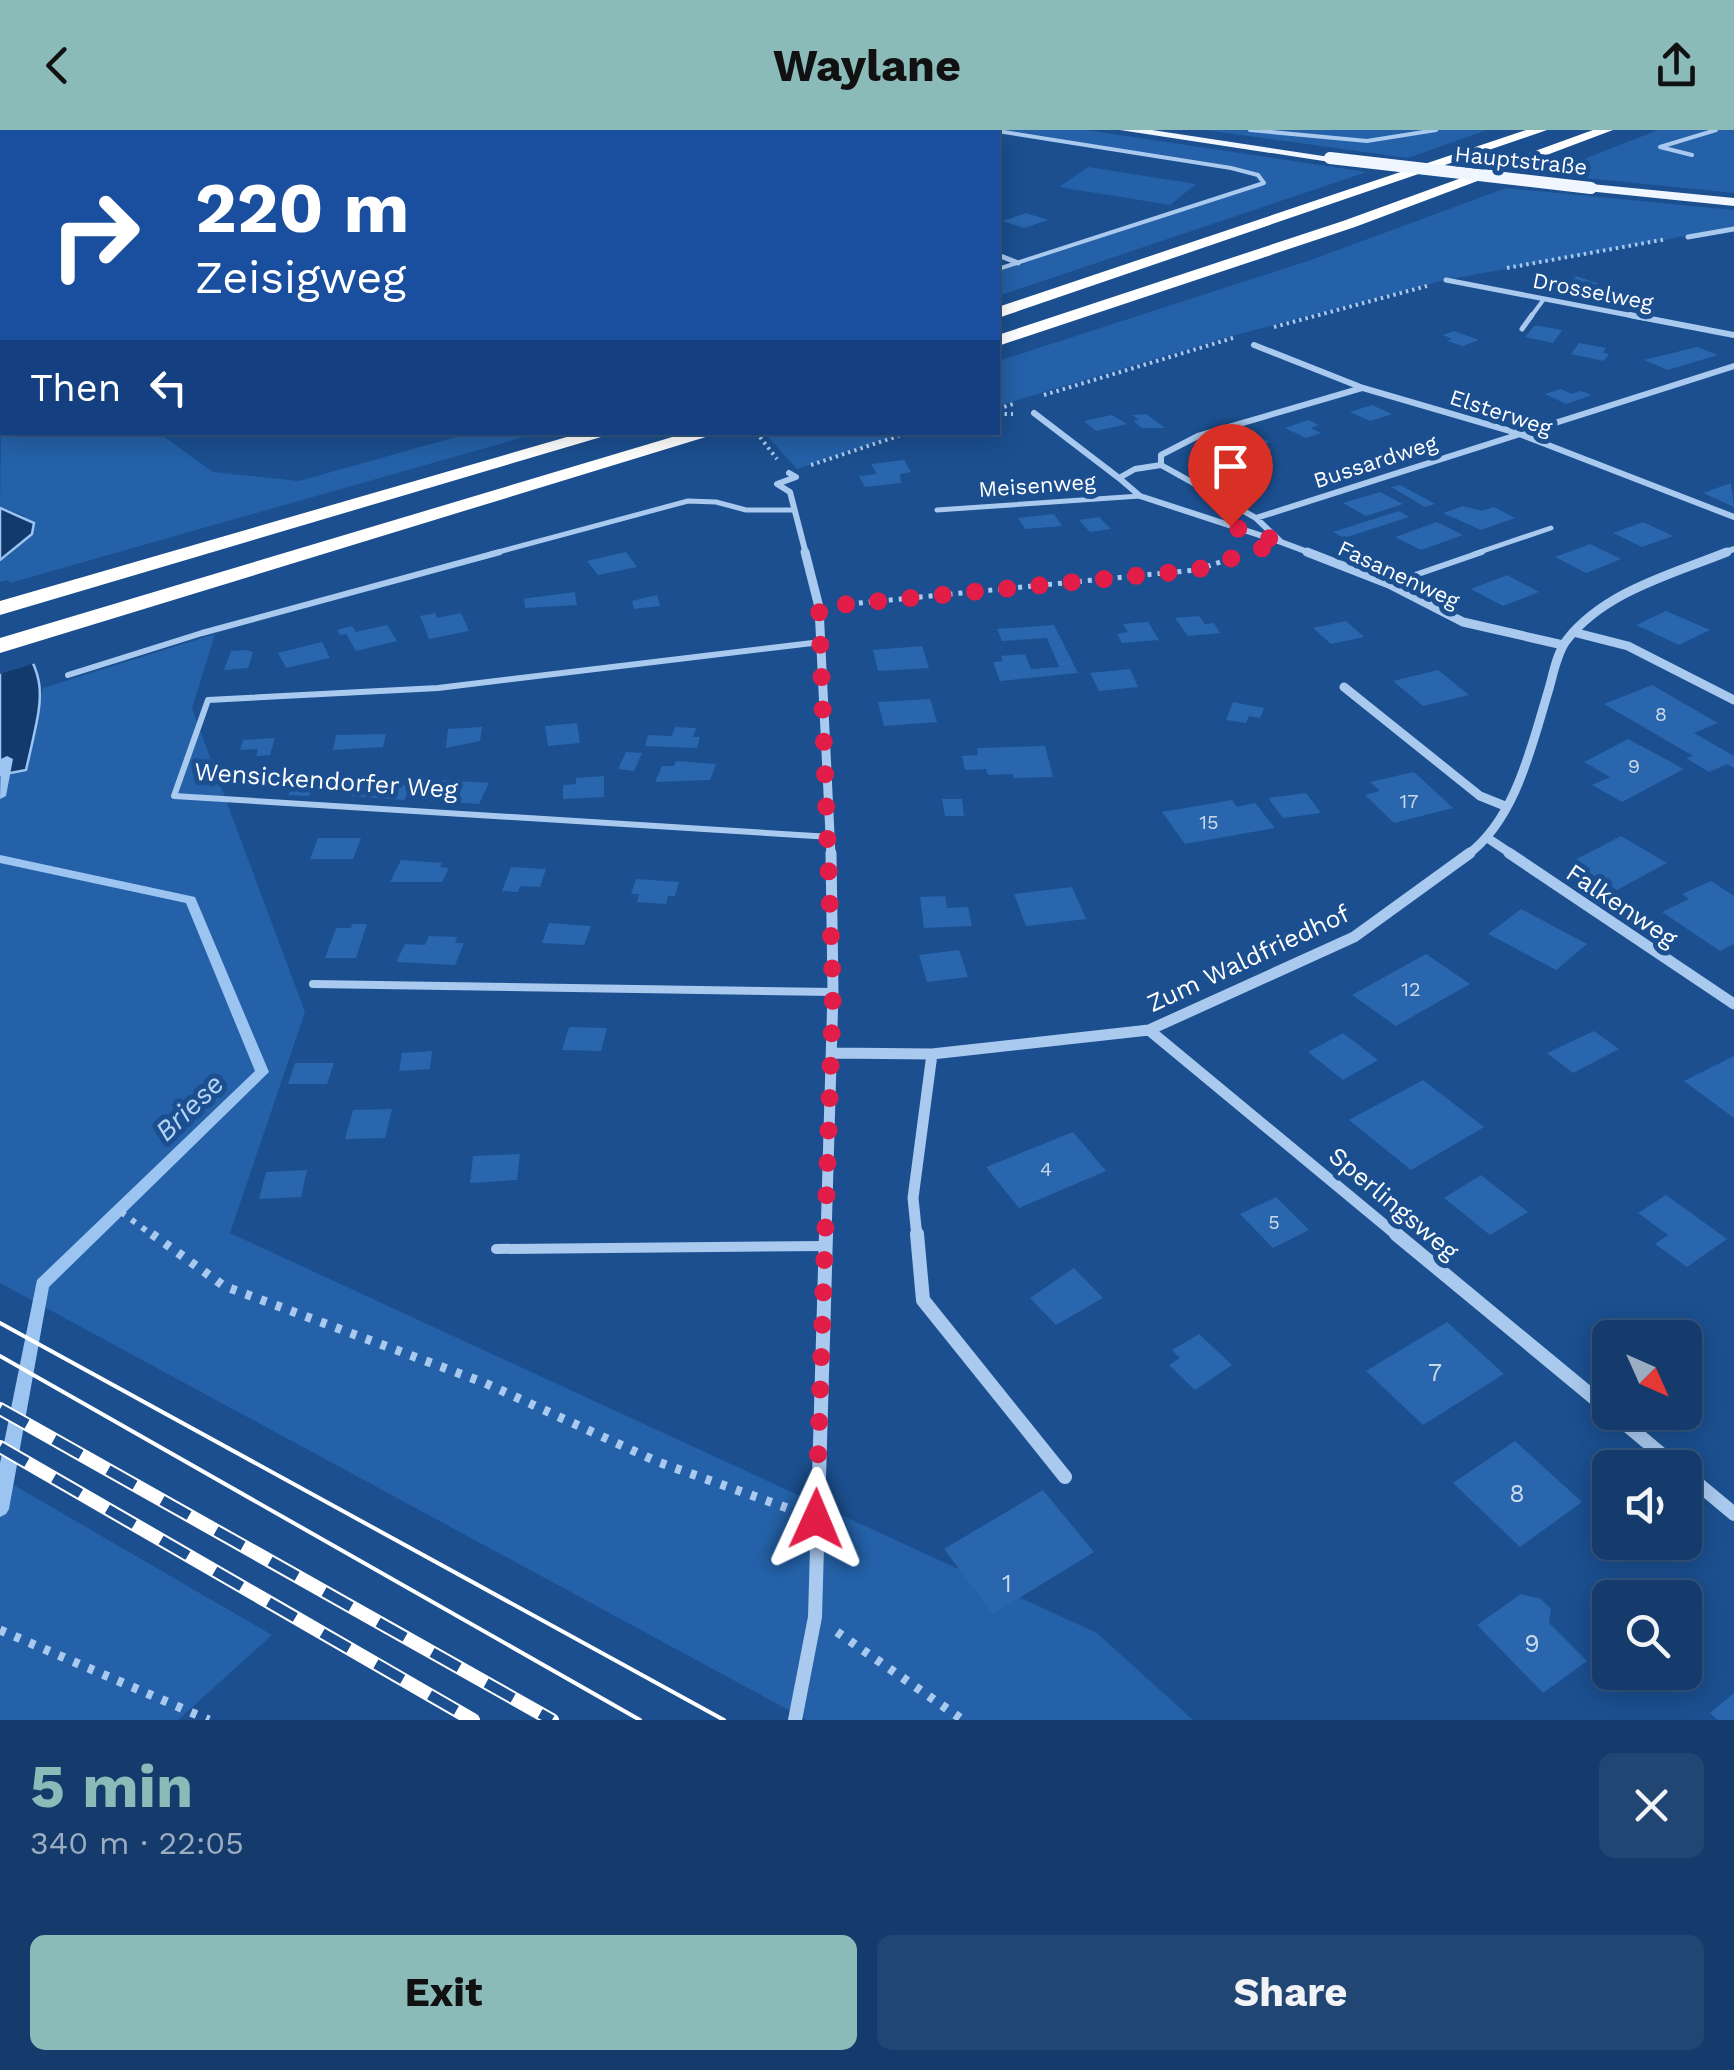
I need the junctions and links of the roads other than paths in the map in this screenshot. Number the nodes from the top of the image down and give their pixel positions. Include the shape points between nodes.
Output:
1 (1126, 130) edge
2 (1250, 130) edge
3 (1436, 130) edge
4 (1540, 130) edge
5 (1606, 130) edge
6 (1629, 130) edge
7 (1716, 130) edge
8 (1000, 131) edge
9 (1567, 145) junction
10 (1692, 155) dead end
11 (1734, 202) edge
12 (1734, 229) edge
13 (1688, 237) road end
14 (1000, 256) edge
15 (1018, 263) junction
16 (1000, 268) edge
17 (1446, 280) road end
18 (1544, 300) junction
19 (1000, 311) edge
20 (1522, 328) dead end
21 (1734, 335) edge
22 (1000, 340) edge
23 (1254, 345) dead end
24 (1734, 366) edge
25 (1363, 388) junction
26 (1034, 413) dead end
27 (1517, 432) junction
28 (598, 435) edge
29 (702, 435) edge
30 (1161, 465) junction
31 (789, 473) road end
32 (1119, 478) junction
33 (1140, 496) junction
34 (794, 510) junction
35 (936, 510) dead end
36 (1734, 517) edge
37 (1256, 518) junction
38 (1551, 528) dead end
39 (1281, 542) junction
40 (1734, 548) edge
41 (1389, 584) junction
42 (0, 608) edge
43 (1573, 632) junction
44 (821, 642) junction
45 (1563, 645) junction
46 (0, 646) edge
47 (68, 675) dead end
48 (1344, 687) dead end
49 (1734, 700) edge
50 (1505, 806) junction
51 (830, 837) junction
52 (1489, 840) junction
53 (314, 984) dead end
54 (833, 992) junction
55 (1734, 1004) edge
56 (1149, 1030) junction
57 (833, 1053) junction
58 (932, 1054) junction
59 (824, 1246) junction
60 (496, 1249) dead end
61 (1592, 1396) edge
62 (1633, 1430) edge
63 (1656, 1450) edge
64 (1065, 1476) dead end
65 (1702, 1488) edge
66 (1734, 1514) edge
67 (796, 1720) edge

1 - 11 main road, Hauptstraße, bridge
2 - 3 lane via 1383,143
4 - 19 highway
5 - 9 highway
6 - 9 highway
7 - 10 lane via 1660,147
8 - 15 lane via 1231,168 1264,182
9 - 22 highway
12 - 13 street
14 - 15 street
15 - 16 lane
17 - 18 street, Drosselweg
18 - 20 lane
18 - 21 street, Drosselweg
23 - 25 street, Elsterweg
24 - 27 street, Bussardweg
25 - 27 street, Elsterweg
25 - 30 street via 1198,436 1161,455
26 - 32 street, Fasanenweg
27 - 36 street, Elsterweg
27 - 37 street, Bussardweg
28 - 42 highway
29 - 46 highway
30 - 32 street
30 - 37 street, Fasanenweg
31 - 34 street via 796,477 777,484 790,492
32 - 33 street, Fasanenweg
33 - 35 lane, Meisenweg
33 - 39 street, Fasanenweg
34 - 44 street via 819,607
34 - 47 lane via 688,501
37 - 39 street, Fasanenweg
38 - 41 lane
39 - 41 street, Fasanenweg
40 - 43 street, Zum Waldfriedhof via 1601,609
41 - 45 street, Fasanenweg via 1463,622
43 - 45 street, Zum Waldfriedhof
43 - 49 street via 1628,646
44 - 51 street
44 - 51 lane, Wensickendorfer Weg via 438,688 208,700 174,796
45 - 50 street, Zum Waldfriedhof via 1525,766
48 - 50 street via 1480,796
50 - 52 street, Zum Waldfriedhof
51 - 54 street
52 - 55 street, Falkenweg
52 - 56 street, Zum Waldfriedhof via 1354,937
53 - 54 lane
54 - 57 street
56 - 58 street, Zum Waldfriedhof
56 - 61 street, Sperlingsweg
57 - 58 street, Zum Waldfriedhof
57 - 59 street
58 - 64 street via 912,1198 923,1300
59 - 60 lane
59 - 67 street via 814,1617
62 - 63 street, Sperlingsweg
65 - 66 street

